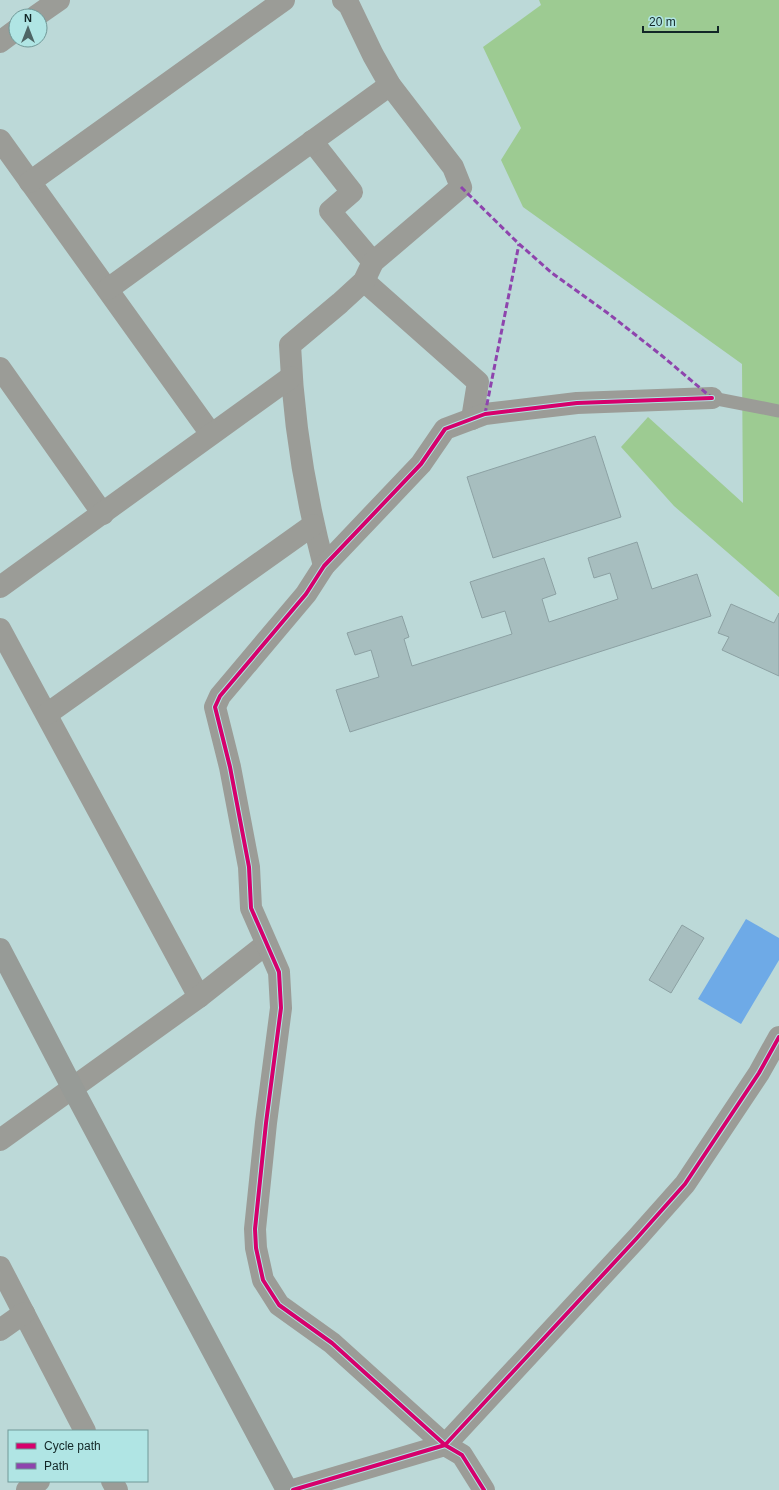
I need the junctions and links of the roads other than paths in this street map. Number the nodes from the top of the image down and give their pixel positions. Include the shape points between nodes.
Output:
1 (59, 0) edge
2 (284, 0) edge
3 (343, 0) edge
4 (48, 8) edge
5 (390, 85) junction
6 (0, 140) edge
7 (312, 141) junction
8 (30, 182) junction
9 (368, 271) junction
10 (108, 290) junction
11 (0, 368) edge
12 (291, 377) junction
13 (712, 398) joint
14 (779, 411) edge
15 (472, 419) junction
16 (211, 434) junction
17 (103, 514) junction
18 (313, 525) junction
19 (324, 566) junction
20 (0, 587) edge
21 (0, 629) edge
22 (47, 714) junction
23 (266, 944) junction
24 (0, 949) edge
25 (198, 997) junction
26 (779, 1037) edge
27 (73, 1088) junction
28 (0, 1140) edge
29 (0, 1267) edge
30 (24, 1313) junction
31 (0, 1330) edge
32 (84, 1430) edge
33 (445, 1445) junction
34 (38, 1482) edge
35 (27, 1490) edge
36 (287, 1490) edge
37 (293, 1490) edge
38 (484, 1490) edge

1 - 4 street
2 - 8 street
3 - 5 street via 349,5
5 - 7 street
5 - 9 street via 453,167 461,187
6 - 8 street
7 - 9 street via 352,192 330,211
7 - 10 street
8 - 10 street
9 - 12 street via 340,303 290,346
9 - 15 street via 478,382
10 - 16 street
11 - 17 street
12 - 16 street
12 - 18 street via 300,452
13 - 14 lane
13 - 15 street via 577,403 485,414
15 - 19 street via 445,429 421,464
16 - 17 street
17 - 20 street
18 - 19 street
18 - 22 street
19 - 23 street via 306,594 220,696 216,707 249,867 251,908
21 - 22 street
22 - 25 street
23 - 25 street
23 - 33 street via 279,972 282,1008 255,1229 263,1280 279,1305 332,1343
24 - 27 street
25 - 27 street
26 - 33 street via 759,1073 685,1184
27 - 28 street
27 - 36 street
29 - 30 street
30 - 31 street
30 - 32 street
33 - 37 street
33 - 38 street via 462,1455
34 - 35 street

